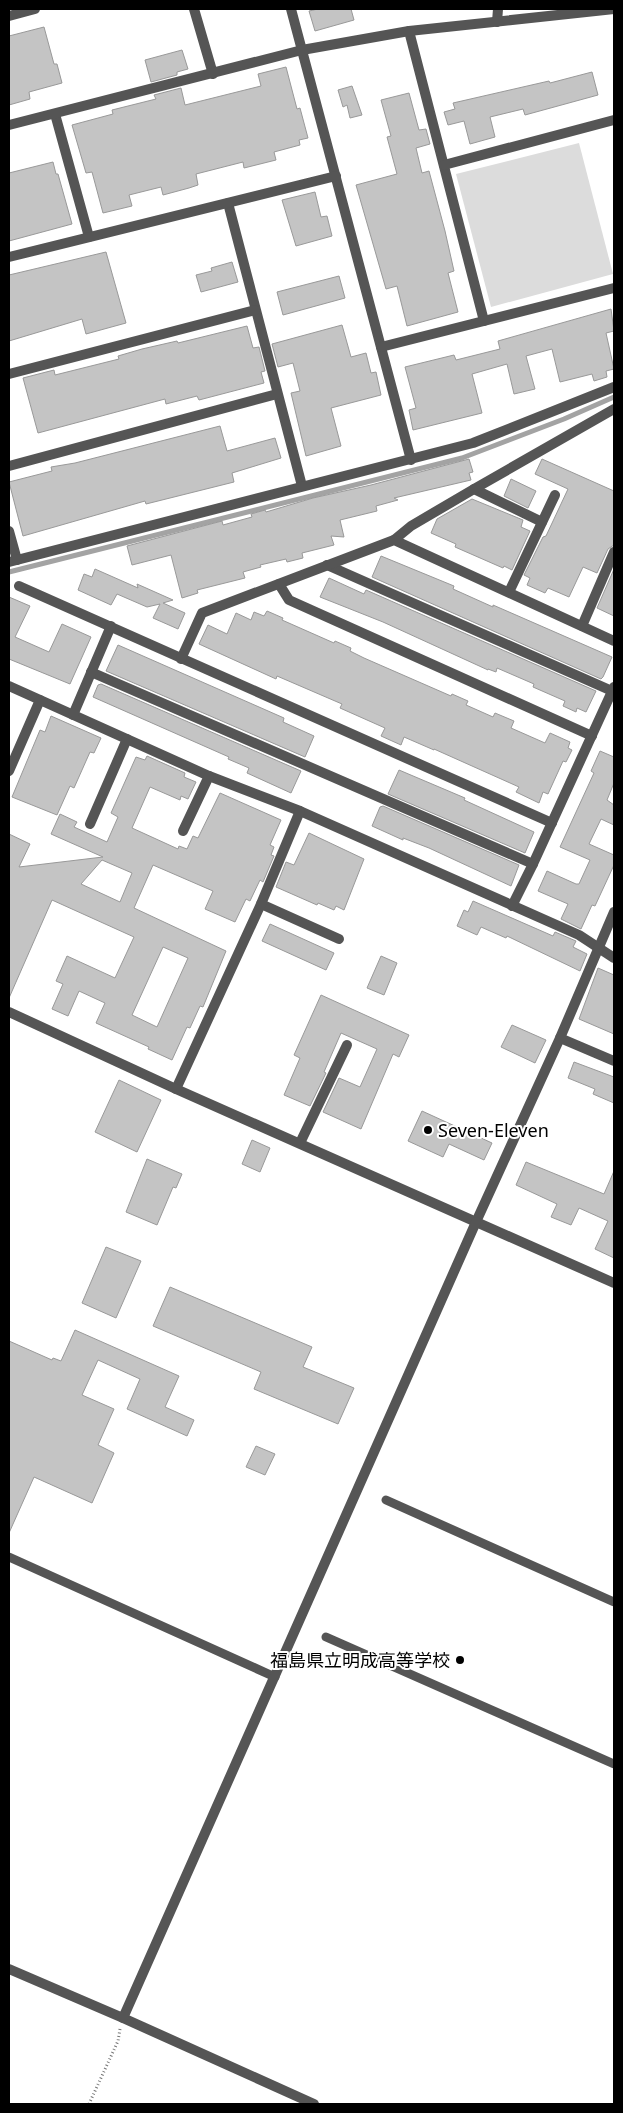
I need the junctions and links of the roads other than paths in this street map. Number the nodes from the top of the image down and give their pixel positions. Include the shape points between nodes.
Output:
1 (35, 9) edge
2 (194, 9) edge
3 (291, 9) edge
4 (498, 9) edge
5 (614, 10) edge
6 (9, 16) edge
7 (497, 22) junction
8 (410, 32) junction
9 (302, 50) junction
10 (213, 74) junction
11 (55, 114) junction
12 (614, 120) edge
13 (9, 126) edge
14 (444, 166) junction
15 (336, 176) junction
16 (228, 203) junction
17 (89, 237) junction
18 (9, 257) edge
19 (614, 288) edge
20 (255, 310) junction
21 (484, 321) junction
22 (381, 347) junction
23 (9, 374) edge
24 (614, 387) edge
25 (277, 394) junction
26 (614, 409) edge
27 (411, 460) junction
28 (9, 466) edge
29 (302, 486) junction
30 (474, 489) junction
31 (555, 495) dead end
32 (542, 522) junction
33 (9, 531) edge
34 (394, 540) junction
35 (614, 552) edge
36 (13, 560) edge
37 (327, 565) junction
38 (278, 584) junction
39 (19, 586) dead end
40 (509, 592) junction
41 (111, 626) junction
42 (582, 626) junction
43 (614, 641) edge
44 (181, 659) junction
45 (91, 672) junction
46 (9, 686) edge
47 (613, 688) edge
48 (40, 700) junction
49 (73, 715) junction
50 (592, 736) junction
51 (127, 739) junction
52 (9, 771) edge
53 (209, 776) junction
54 (300, 811) junction
55 (552, 823) junction
56 (90, 824) dead end
57 (184, 831) dead end
58 (534, 864) junction
59 (261, 904) junction
60 (512, 906) junction
61 (614, 912) edge
62 (339, 939) dead end
63 (598, 948) junction
64 (614, 958) edge
65 (9, 1012) edge
66 (560, 1038) junction
67 (347, 1045) dead end
68 (614, 1061) edge
69 (176, 1089) junction
70 (300, 1143) junction
71 (476, 1222) junction
72 (614, 1283) edge
73 (386, 1500) dead end
74 (9, 1557) edge
75 (614, 1602) edge
76 (326, 1637) dead end
77 (275, 1677) junction
78 (614, 1764) edge
79 (9, 1969) edge
80 (123, 2018) junction
81 (314, 2104) edge

1 - 6 street
2 - 10 street
3 - 9 street
4 - 7 street
5 - 7 street
7 - 8 street
8 - 9 street
8 - 14 street
9 - 10 street
9 - 15 street
10 - 11 street
11 - 13 street
11 - 17 street
12 - 14 street
14 - 21 street
15 - 16 street
15 - 22 street
16 - 17 street
16 - 20 street
17 - 18 street
19 - 21 street
20 - 23 street
20 - 25 street
21 - 22 street
22 - 27 street
24 - 27 street via 473,443
25 - 28 street
25 - 29 street
26 - 30 street
27 - 29 street
29 - 36 street
30 - 32 street
30 - 34 street via 411,526
31 - 32 street
32 - 40 street
33 - 36 street
34 - 37 street
34 - 40 street
35 - 42 street
37 - 38 street
37 - 47 street
38 - 44 street via 202,613
38 - 50 street via 289,600
39 - 41 street
40 - 42 street
41 - 44 street
41 - 45 street
42 - 43 street
44 - 55 street
45 - 49 street
45 - 58 street
46 - 48 street
47 - 50 street
48 - 49 street
48 - 52 street
49 - 51 street
50 - 55 street
51 - 53 street
51 - 56 street
53 - 54 street
53 - 57 street
54 - 59 street
54 - 60 street
55 - 58 street
58 - 60 street
59 - 62 street
59 - 69 street
60 - 63 street via 579,935
61 - 63 street
63 - 64 street
63 - 66 street
65 - 69 street
66 - 68 street
66 - 71 street
67 - 70 street
69 - 70 street
70 - 71 street
71 - 72 street
71 - 77 street
73 - 75 lane
74 - 77 lane
76 - 78 lane
77 - 80 street
79 - 80 street
80 - 81 street

